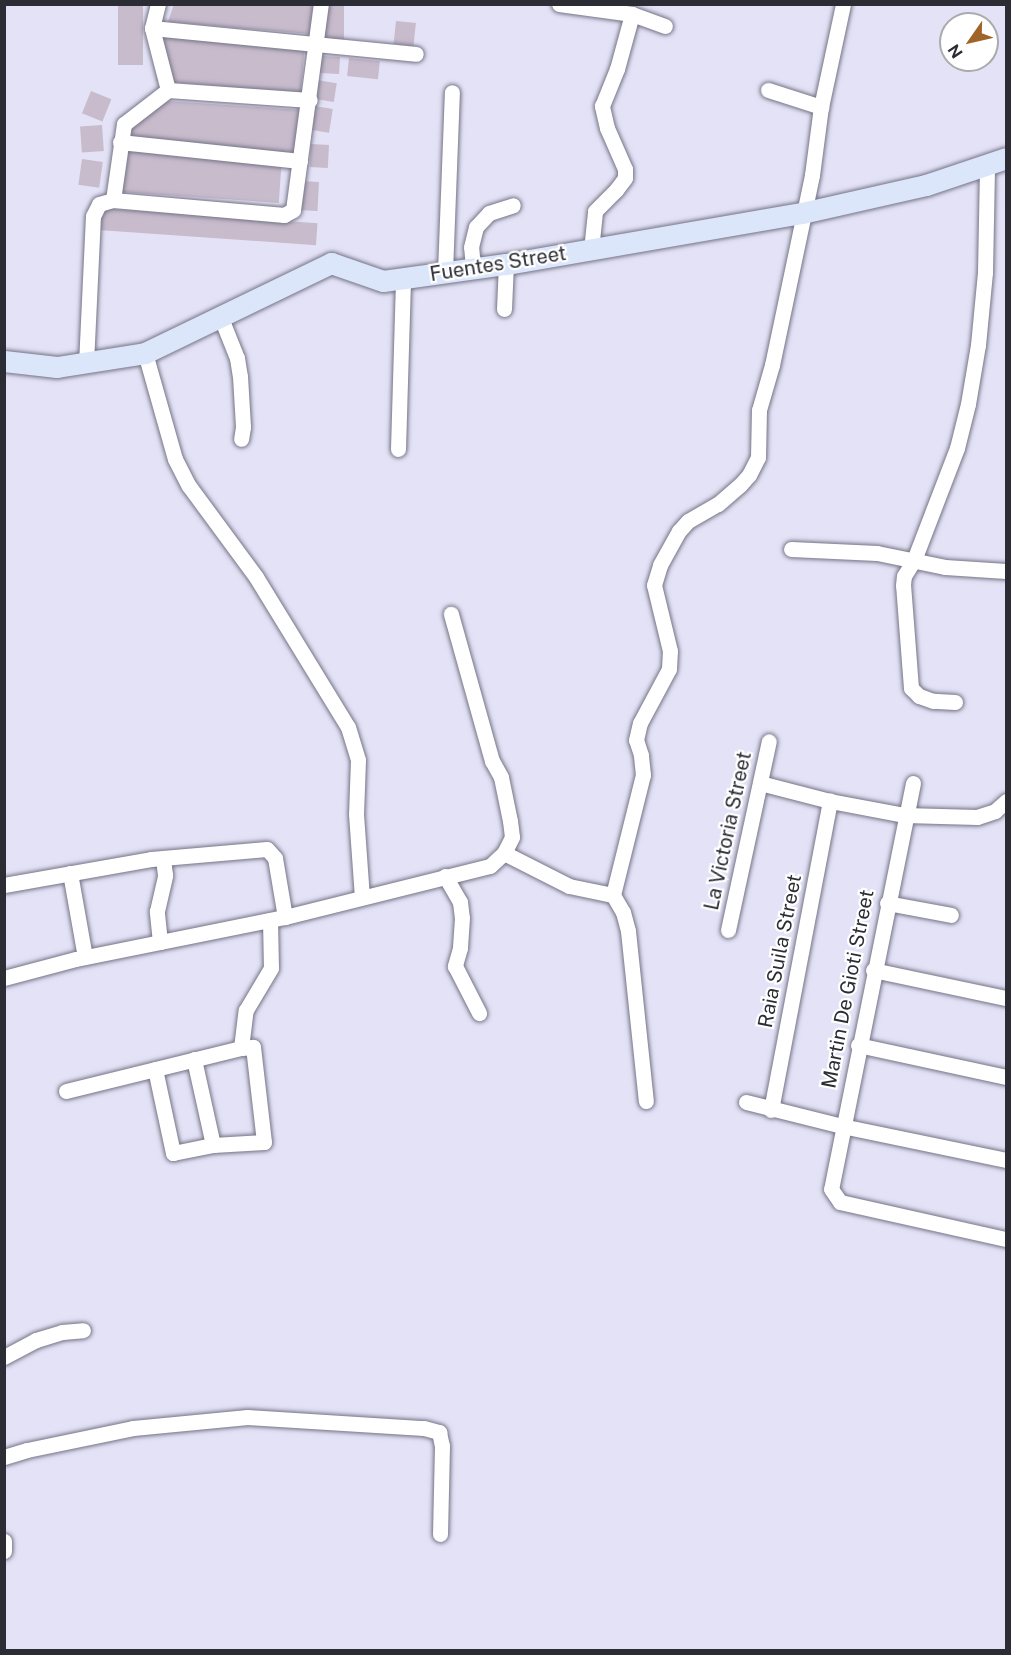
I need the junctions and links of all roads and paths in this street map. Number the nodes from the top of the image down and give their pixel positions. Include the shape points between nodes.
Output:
1 (158, 4) edge
2 (321, 4) edge
3 (559, 4) edge
4 (843, 4) edge
5 (632, 14) junction
6 (665, 26) dead end
7 (152, 28) junction
8 (316, 45) junction
9 (416, 54) dead end
10 (168, 90) junction
11 (768, 90) dead end
12 (452, 92) dead end
13 (310, 100) junction
14 (821, 107) junction
15 (120, 142) junction
16 (1006, 158) edge
17 (300, 161) junction
18 (987, 166) junction
19 (113, 200) junction
20 (513, 205) dead end
21 (802, 213) junction
22 (591, 250) junction
23 (506, 264) junction
24 (473, 268) junction
25 (445, 272) junction
26 (403, 279) junction
27 (504, 309) dead end
28 (221, 318) junction
29 (146, 353) junction
30 (4, 361) edge
31 (86, 364) junction
32 (241, 439) dead end
33 (398, 449) dead end
34 (791, 549) dead end
35 (914, 560) junction
36 (1006, 571) edge
37 (451, 614) dead end
38 (955, 702) dead end
39 (769, 741) dead end
40 (760, 783) junction
41 (913, 783) dead end
42 (830, 801) junction
43 (1006, 801) edge
44 (904, 815) junction
45 (504, 853) junction
46 (163, 858) junction
47 (70, 873) junction
48 (445, 876) junction
49 (4, 885) edge
50 (612, 895) junction
51 (362, 897) junction
52 (887, 903) junction
53 (951, 915) dead end
54 (277, 918) junction
55 (728, 930) dead end
56 (160, 942) junction
57 (85, 957) junction
58 (873, 970) junction
59 (4, 978) edge
60 (1006, 999) edge
61 (479, 1013) dead end
62 (858, 1045) junction
63 (241, 1048) junction
64 (194, 1059) junction
65 (155, 1069) junction
66 (1006, 1077) edge
67 (66, 1091) dead end
68 (646, 1101) dead end
69 (746, 1102) dead end
70 (771, 1110) junction
71 (842, 1126) junction
72 (213, 1144) junction
73 (1006, 1160) edge
74 (1006, 1239) edge
75 (83, 1330) dead end
76 (4, 1357) edge
77 (4, 1457) edge
78 (440, 1534) dead end
79 (4, 1541) edge
80 (4, 1551) edge

1 - 7 street
2 - 8 street
3 - 5 street
4 - 14 street
5 - 6 street
5 - 22 street via 602,106 625,178 595,211
7 - 8 street
7 - 10 street
8 - 9 street
8 - 13 street
10 - 13 street
10 - 15 street via 124,124
11 - 14 street
12 - 25 street
13 - 17 street
14 - 21 street via 812,175
15 - 17 street
15 - 19 street
16 - 18 street, Fuentes Street
17 - 19 street via 293,210 284,215
18 - 21 street, Fuentes Street via 926,185
18 - 35 street via 985,272 968,404 957,448
19 - 31 street via 99,204 93,216
20 - 24 street via 489,213 476,227 471,248
21 - 22 street, Fuentes Street
21 - 50 street via 772,365 759,410 758,457 740,485 679,531 654,585 670,651 669,669 640,723 636,740 643,775
22 - 23 street, Fuentes Street
23 - 24 street, Fuentes Street
23 - 27 street
24 - 25 street, Fuentes Street
25 - 26 street, Fuentes Street
26 - 28 street, Fuentes Street via 383,281 331,263
26 - 33 street
28 - 29 street, Fuentes Street
28 - 32 street via 240,376
29 - 31 street, Fuentes Street
29 - 51 street via 175,459 189,486 256,577 351,736 358,760 356,814
30 - 31 street, Fuentes Street via 57,367
34 - 35 street via 878,553
35 - 36 street via 945,567
35 - 38 street via 903,585 909,683 919,696
37 - 45 street via 492,761 501,777 512,837
39 - 40 street, La Victoria Street
40 - 42 street
40 - 55 street, La Victoria Street
41 - 44 street, Martin De Gioti Street
42 - 44 street
42 - 70 street, Raia Suila Street
43 - 44 street via 977,817
44 - 52 street, Martin De Gioti Street
45 - 48 street via 490,866
45 - 50 street via 569,886
46 - 47 street
46 - 54 street via 267,849 275,858
46 - 56 street via 165,875 158,911
47 - 49 street
47 - 57 street
48 - 51 street
48 - 61 street via 460,902 462,918 455,966
50 - 68 street via 623,912 628,931
51 - 54 street
52 - 53 street
52 - 58 street, Martin De Gioti Street
54 - 56 street
54 - 63 street via 271,968 246,1010
56 - 57 street
57 - 59 street
58 - 60 street
58 - 62 street, Martin De Gioti Street
62 - 66 street
62 - 71 street, Martin De Gioti Street
63 - 64 street
63 - 72 street via 253,1047 264,1142
64 - 65 street
64 - 72 street
65 - 67 street
65 - 72 street via 173,1153
69 - 70 street
70 - 71 street
71 - 73 street
71 - 74 street, Martin De Gioti Street via 831,1189 840,1202
75 - 76 street via 36,1340
77 - 78 street via 133,1428 247,1417 424,1428 439,1432 442,1446
79 - 80 street

